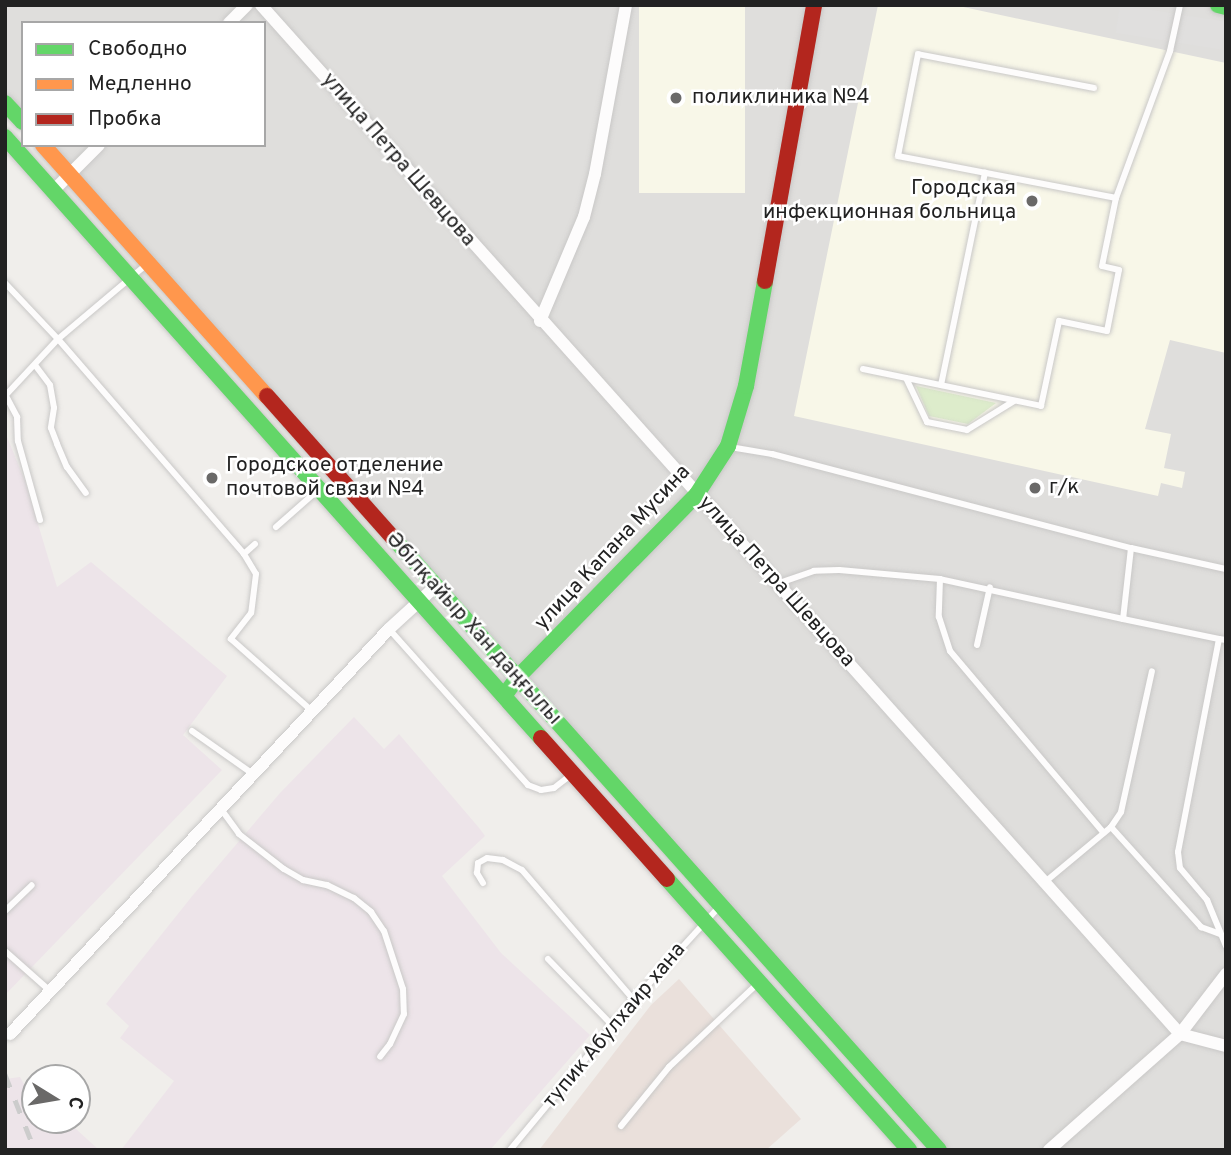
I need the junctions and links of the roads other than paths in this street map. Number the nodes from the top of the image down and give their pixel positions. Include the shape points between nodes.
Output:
1 (247, 5) edge
2 (261, 5) edge
3 (626, 5) edge
4 (814, 5) edge
5 (1180, 5) edge
6 (1218, 5) edge
7 (1226, 7) edge
8 (231, 21) edge
9 (1094, 88) dead end
10 (5, 103) edge
11 (21, 120) edge
12 (5, 137) edge
13 (45, 147) edge
14 (97, 147) edge
15 (985, 173) junction
16 (71, 176) junction
17 (54, 191) junction
18 (1116, 198) junction
19 (148, 263) junction
20 (131, 278) junction
21 (5, 283) edge
22 (540, 321) junction
23 (58, 339) junction
24 (36, 365) junction
25 (863, 369) dead end
26 (906, 378) junction
27 (941, 386) junction
28 (6, 396) edge
29 (1015, 401) junction
30 (728, 446) junction
31 (320, 489) junction
32 (86, 493) dead end
33 (697, 494) junction
34 (40, 520) dead end
35 (276, 527) dead end
36 (256, 544) dead end
37 (1131, 548) junction
38 (244, 554) junction
39 (1226, 569) edge
40 (940, 579) junction
41 (777, 583) junction
42 (437, 585) junction
43 (990, 587) junction
44 (420, 601) junction
45 (1124, 619) junction
46 (389, 629) junction
47 (1222, 640) edge
48 (978, 645) dead end
49 (1152, 671) dead end
50 (518, 677) junction
51 (504, 696) junction
52 (312, 711) junction
53 (192, 731) dead end
54 (573, 773) junction
55 (253, 774) junction
56 (221, 809) junction
57 (1111, 827) junction
58 (1104, 833) junction
59 (1045, 882) junction
60 (483, 883) dead end
61 (32, 884) dead end
62 (723, 905) junction
63 (5, 911) edge
64 (705, 920) junction
65 (1220, 934) junction
66 (1226, 946) edge
67 (5, 951) edge
68 (548, 959) dead end
69 (1226, 974) edge
70 (760, 981) junction
71 (50, 991) junction
72 (634, 1000) junction
73 (613, 1026) junction
74 (10, 1034) dead end
75 (1180, 1034) junction
76 (1226, 1046) edge
77 (380, 1057) dead end
78 (621, 1126) dead end
79 (510, 1150) edge
80 (909, 1150) edge
81 (939, 1150) edge
82 (1049, 1150) edge

1 - 8 street
2 - 22 street, улица Петра Шевцова
3 - 22 street via 584,217
4 - 30 main road, улица Капана Мусина via 746,386
5 - 18 lane via 1170,51
6 - 7 main road
9 - 15 lane via 918,54 898,156
10 - 11 main road
12 - 17 main road, Әбілқайыр Хан даңғылы
13 - 16 main road, Әбілқайыр Хан даңғылы
14 - 16 street
15 - 18 lane
15 - 27 lane
16 - 17 street
16 - 19 main road, Әбілқайыр Хан даңғылы
17 - 20 main road, Әбілқайыр Хан даңғылы
18 - 29 lane via 1102,266 1119,270 1107,331 1059,321 1041,406
19 - 20 lane
19 - 42 main road, Әбілқайыр Хан даңғылы
20 - 23 lane
20 - 31 main road, Әбілқайыр Хан даңғылы
21 - 23 lane
22 - 33 street, улица Петра Шевцова
23 - 24 lane
23 - 38 lane
24 - 28 lane
24 - 32 lane via 50,385 51,428 57,444
25 - 26 lane
26 - 27 lane
26 - 29 lane via 927,422 967,430
27 - 29 lane
28 - 34 lane via 17,417
30 - 33 main road, улица Капана Мусина
30 - 37 lane
31 - 35 lane
31 - 44 main road, Әбілқайыр Хан даңғылы
33 - 41 street, улица Петра Шевцова
33 - 50 main road, улица Капана Мусина
36 - 38 lane
37 - 39 lane
37 - 45 lane
38 - 52 lane via 256,575 251,612 231,639
40 - 41 lane via 839,569 814,571
40 - 43 lane
40 - 58 lane via 939,617 950,651
41 - 59 street, улица Петра Шевцова
42 - 44 street
42 - 50 main road, Әбілқайыр Хан даңғылы
43 - 45 lane
43 - 48 lane
44 - 46 street
44 - 51 main road, Әбілқайыр Хан даңғылы
45 - 47 lane
46 - 52 street
46 - 54 lane via 528,785 554,788
47 - 65 lane via 1178,852 1180,867 1207,900
49 - 57 lane via 1121,811
50 - 51 main road, улица Капана Мусина
50 - 62 main road, Әбілқайыр Хан даңғылы
51 - 54 main road, Әбілқайыр Хан даңғылы
52 - 55 street
53 - 55 lane
54 - 64 main road, Әбілқайыр Хан даңғылы
55 - 56 street
56 - 71 street
56 - 77 lane via 239,834 284,869 354,898 372,912 384,931 403,989 404,1014
57 - 58 lane
57 - 65 lane via 1201,927
58 - 59 lane
59 - 75 street, улица Петра Шевцова
60 - 72 lane via 478,863 486,858 522,870
61 - 63 lane
62 - 64 lane, тупик Абулхаир хана
62 - 81 main road, Әбілқайыр Хан даңғылы
64 - 70 main road, Әбілқайыр Хан даңғылы
64 - 72 lane, тупик Абулхаир хана
65 - 66 lane
67 - 71 lane
68 - 73 lane
69 - 75 street
70 - 78 lane via 669,1067
70 - 80 main road, Әбілқайыр Хан даңғылы
71 - 74 street
72 - 73 lane, тупик Абулхаир хана
73 - 79 lane, тупик Абулхаир хана
75 - 76 street
75 - 82 street

